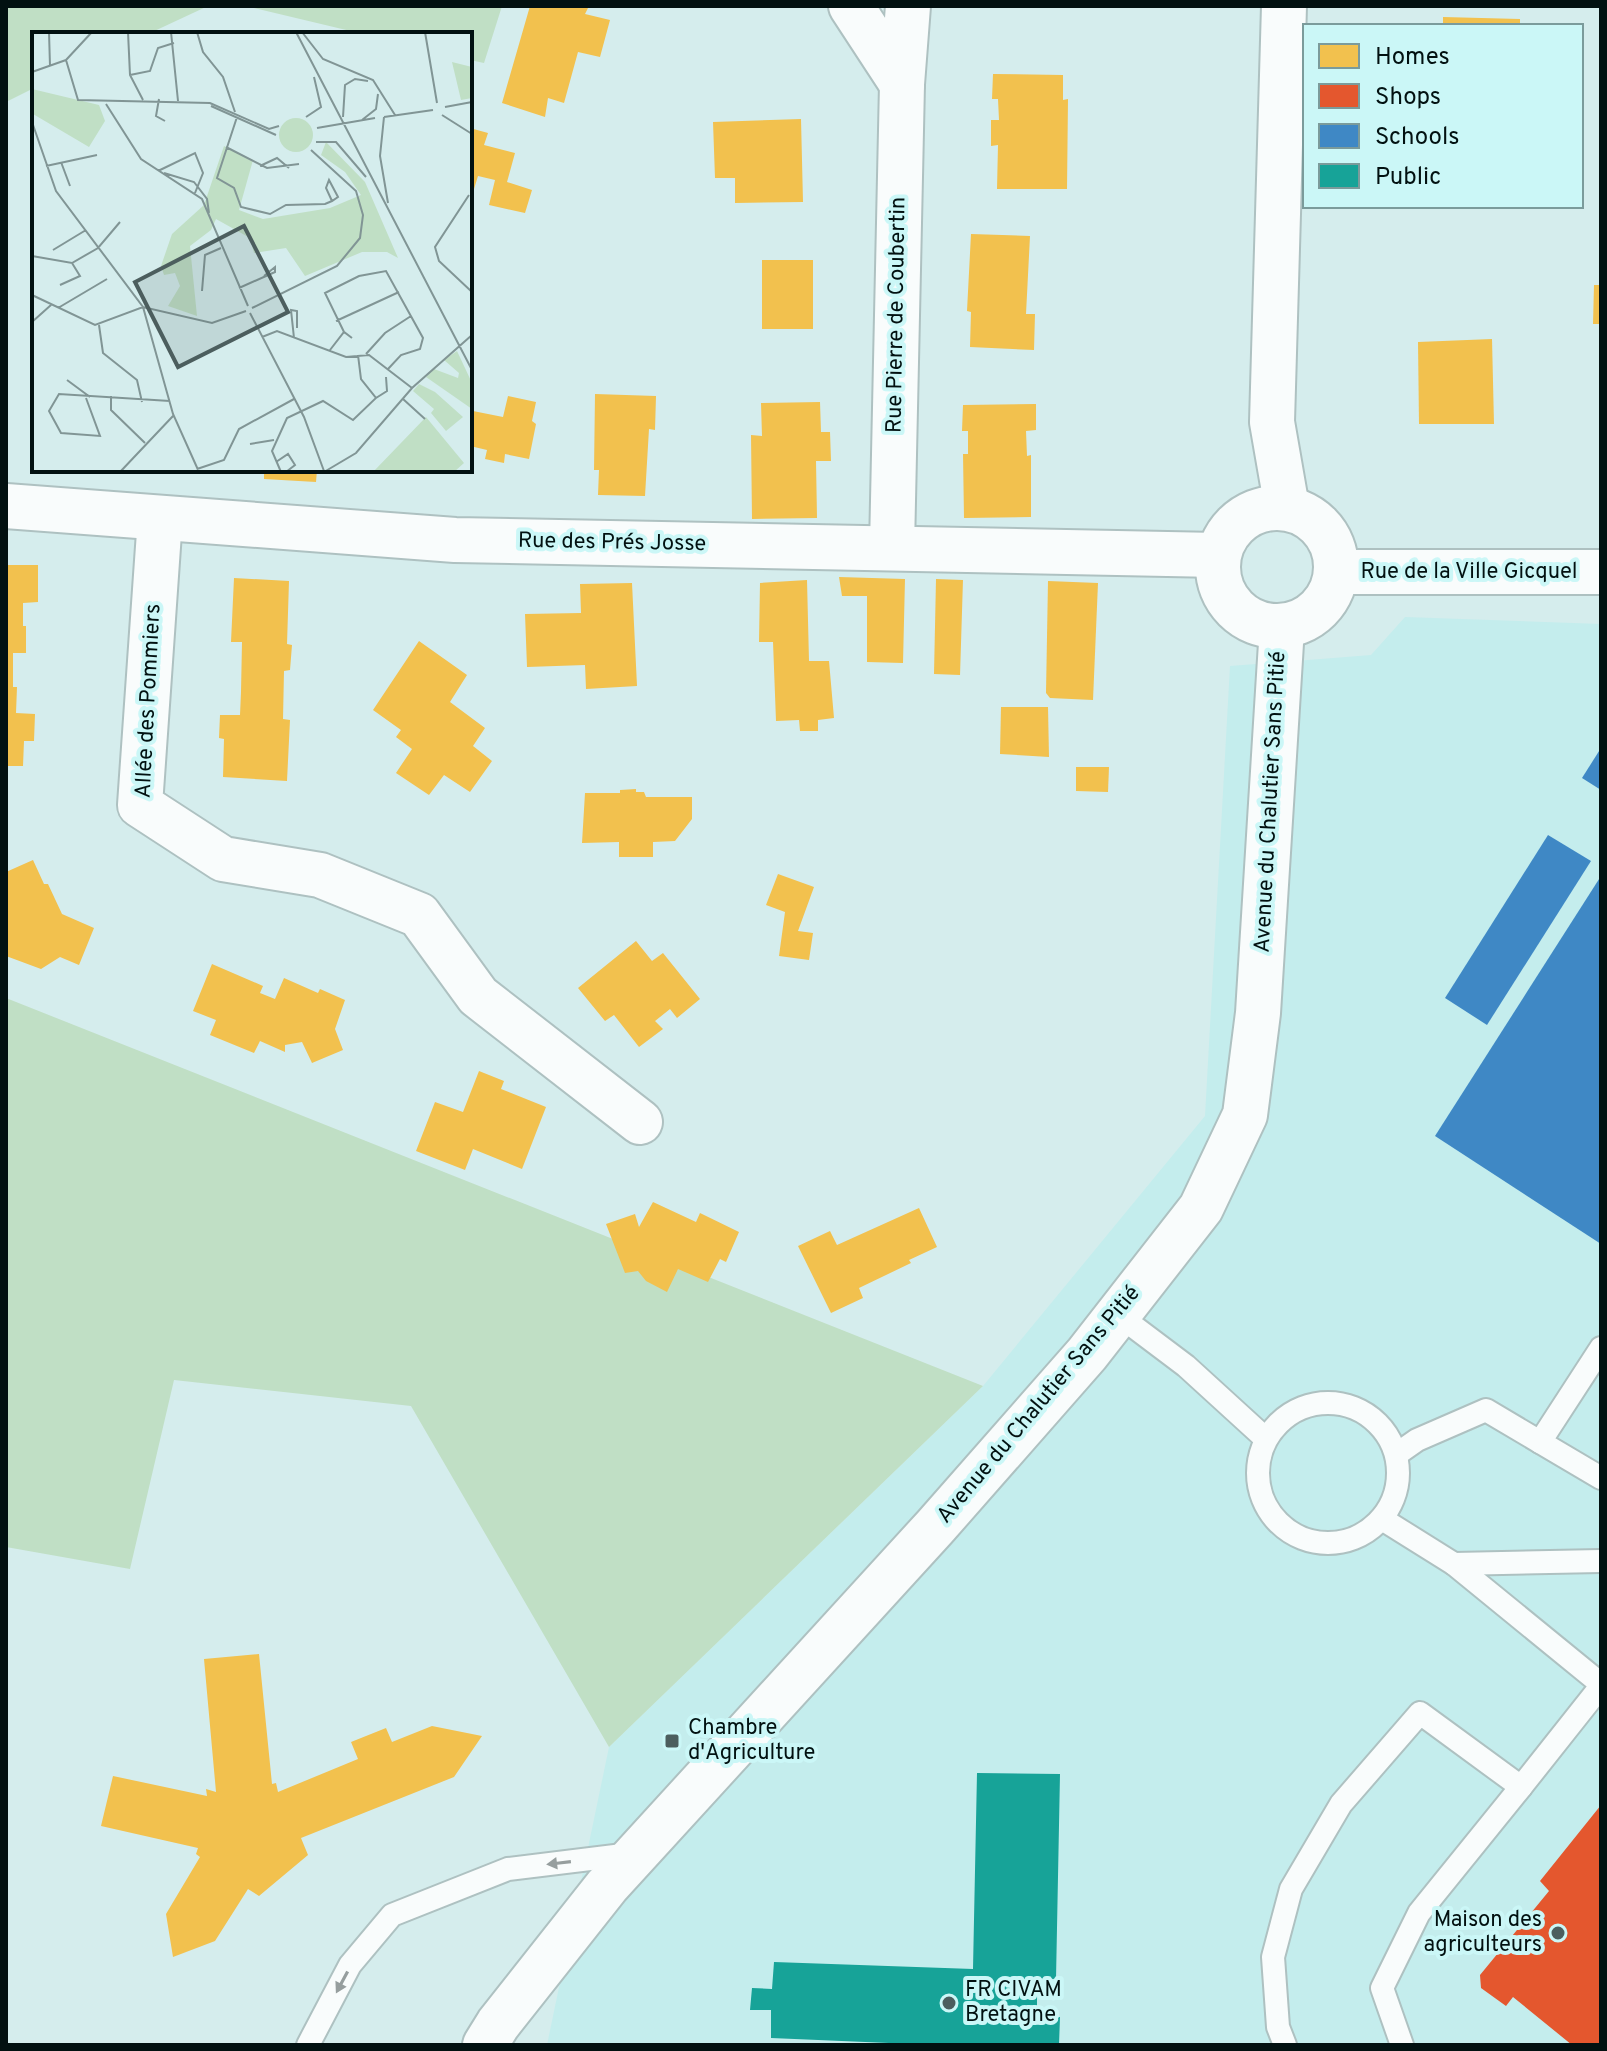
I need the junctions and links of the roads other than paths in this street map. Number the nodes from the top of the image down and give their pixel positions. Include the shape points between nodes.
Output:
1 (851, 6) edge
2 (908, 6) edge
3 (1284, 6) edge
4 (902, 84) junction
5 (6, 506) edge
6 (1287, 508) junction
7 (160, 518) junction
8 (892, 547) junction
9 (1218, 555) junction
10 (1336, 572) junction
11 (1601, 572) edge
12 (1282, 627) junction
13 (640, 1122) dead end
14 (1117, 1314) junction
15 (1601, 1348) edge
16 (1266, 1439) junction
17 (1540, 1442) junction
18 (1397, 1454) junction
19 (1601, 1478) edge
20 (1382, 1519) junction
21 (1601, 1561) edge
22 (1454, 1564) junction
23 (1601, 1685) edge
24 (1521, 1787) junction
25 (636, 1853) junction
26 (308, 2045) edge
27 (485, 2045) edge
28 (1285, 2045) edge
29 (1402, 2045) edge

1 - 4 street
2 - 4 street, Rue Pierre de Coubertin
3 - 6 street via 1272,422
4 - 8 street, Rue Pierre de Coubertin
5 - 7 street, Rue des Prés Josse
6 - 9 street via 1251,513 1236,523
6 - 10 street via 1318,524 1332,546
7 - 8 street, Rue des Prés Josse via 455,540
7 - 13 street, Allée des Pommiers via 140,805 223,859 320,875 419,915 478,996
8 - 9 street, Rue des Prés Josse
9 - 12 street via 1217,573 1231,607 1263,625
10 - 11 street, Rue de la Ville Gicquel
10 - 12 street via 1332,588 1312,615
12 - 14 street, Avenue du Chalutier Sans Pitié via 1258,1013 1245,1115 1201,1208
14 - 16 lane via 1186,1366
14 - 25 street, Avenue du Chalutier Sans Pitié via 935,1527
15 - 17 lane
16 - 18 lane via 1293,1411 1319,1403 1344,1404 1373,1418
16 - 20 lane via 1257,1471 1261,1496 1274,1519 1293,1535 1320,1544 1344,1542 1367,1533
17 - 18 lane via 1486,1410
17 - 19 lane
18 - 20 lane via 1399,1479
20 - 22 lane
21 - 22 lane
22 - 23 lane
23 - 24 lane
24 - 28 lane via 1420,1713 1341,1804 1291,1889 1273,1957 1278,2027
24 - 29 lane via 1419,1913 1382,1988
25 -> 26 lane via 508,1869 392,1915 350,1965
25 - 27 street, Avenue du Chalutier Sans Pitié

